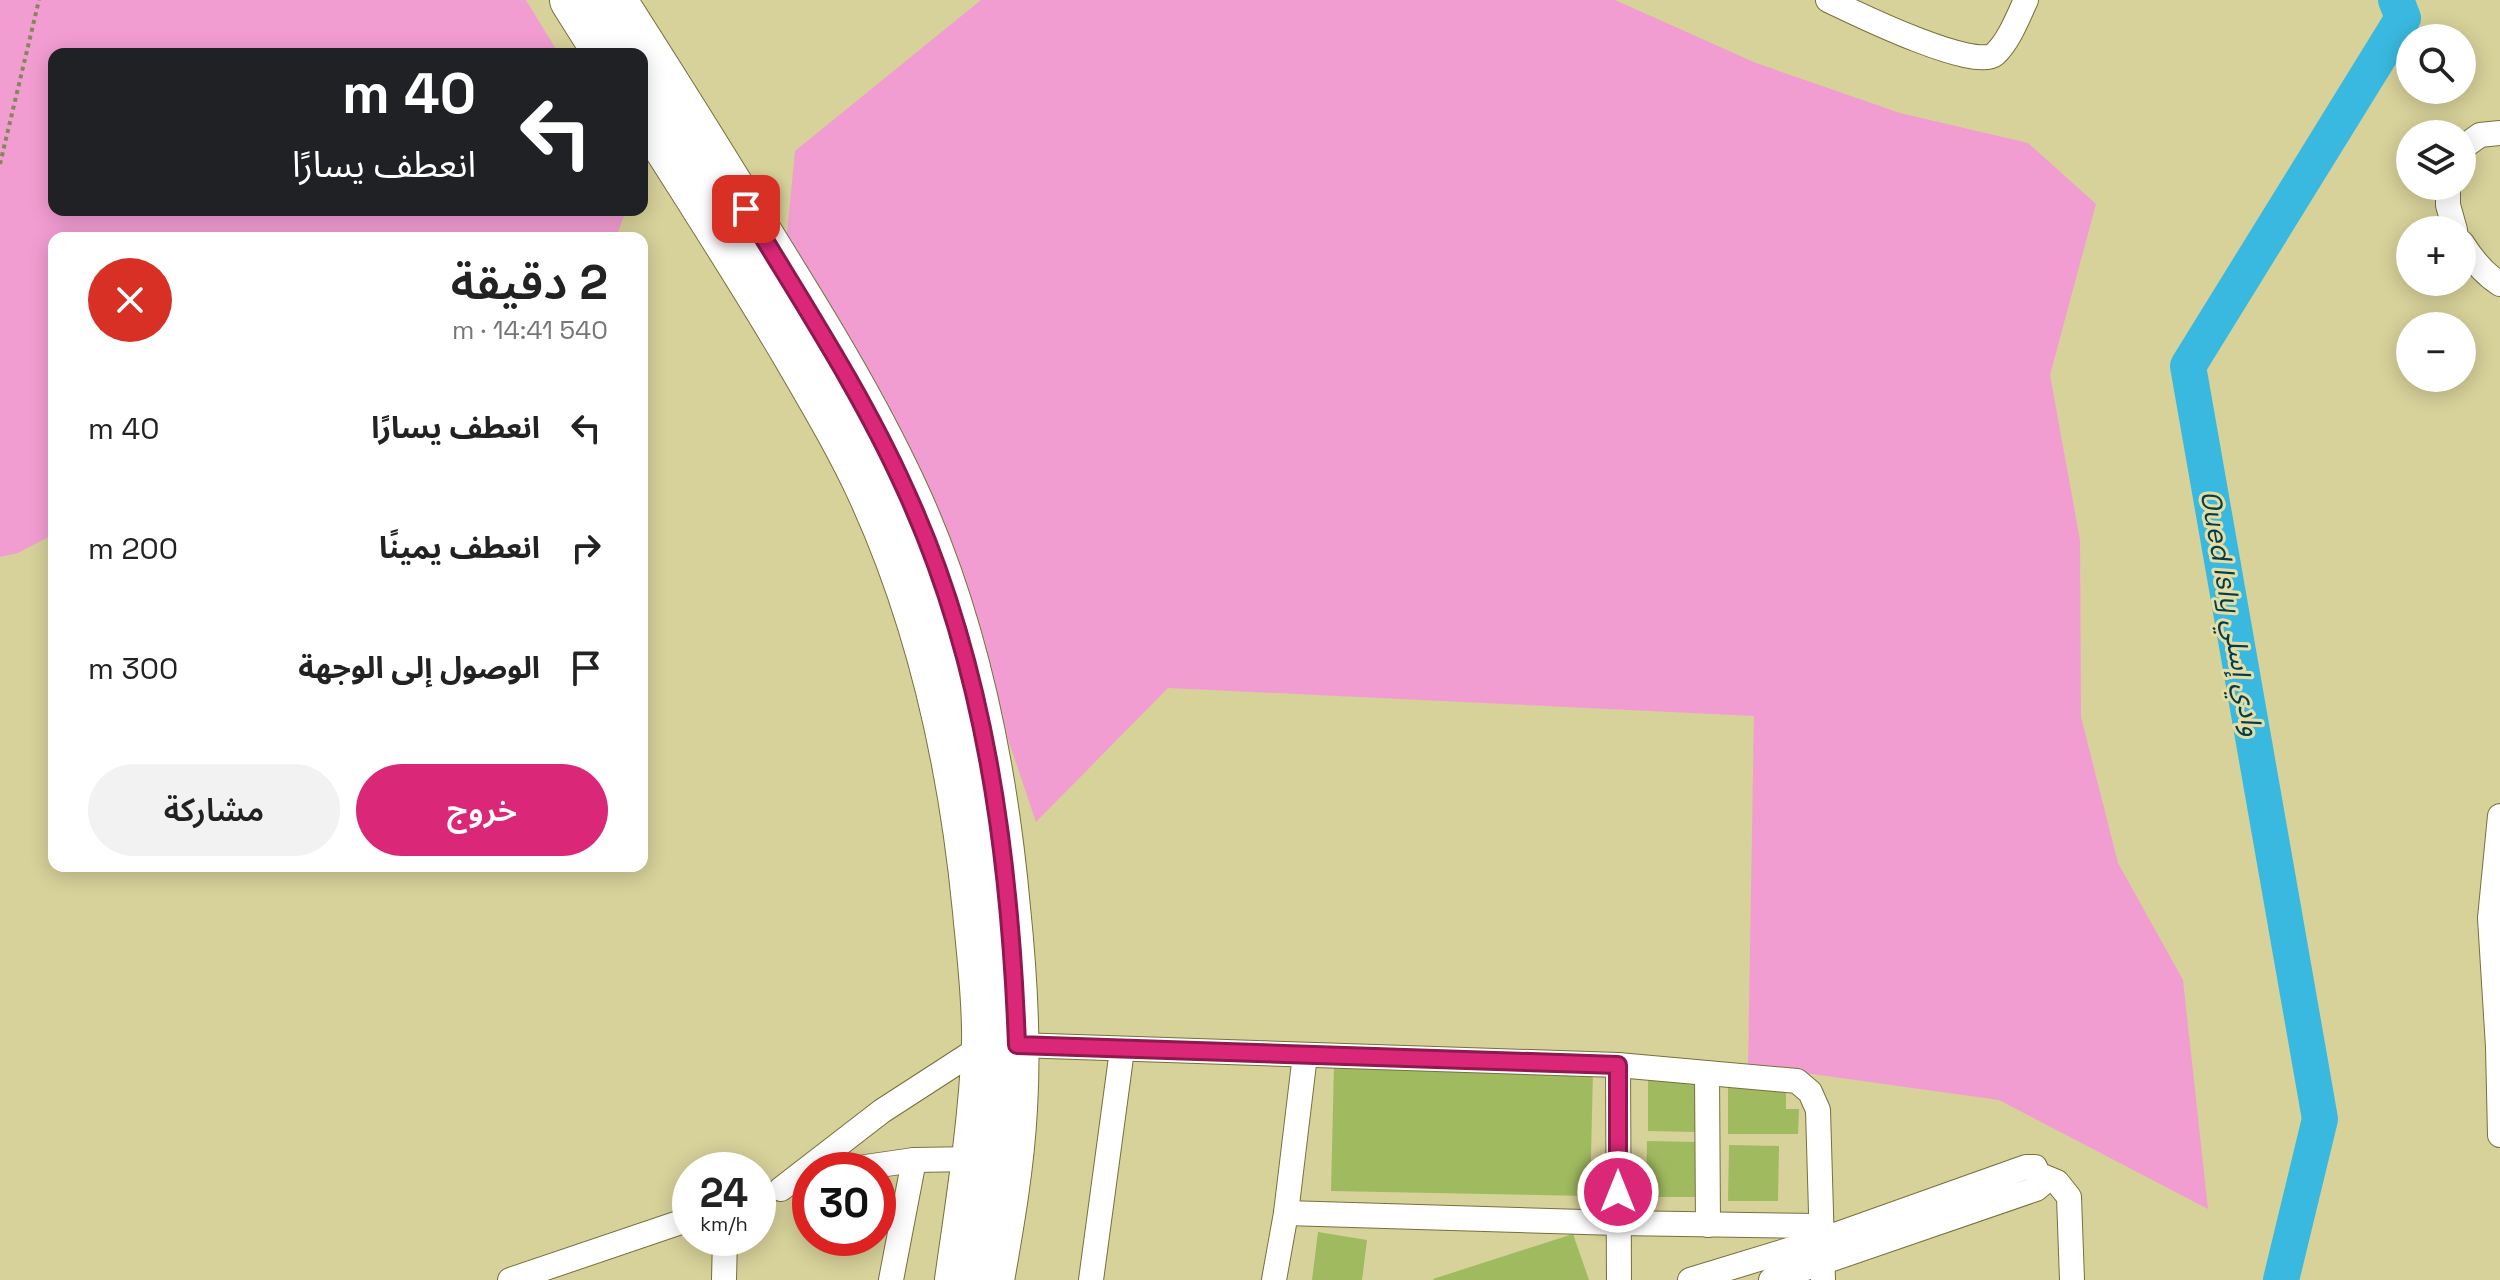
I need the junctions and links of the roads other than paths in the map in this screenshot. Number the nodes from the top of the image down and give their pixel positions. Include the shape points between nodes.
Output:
1 (572, 0) edge
2 (614, 0) edge
3 (1828, 0) edge
4 (2026, 0) edge
5 (602, 48) edge
6 (645, 48) edge
7 (648, 53) edge
8 (648, 120) edge
9 (2500, 133) edge
10 (2476, 138) edge
11 (2476, 260) edge
12 (2500, 284) edge
13 (2500, 816) edge
14 (2495, 919) edge
15 (1000, 1045) junction
16 (2499, 1048) edge
17 (1122, 1050) junction
18 (1305, 1055) junction
19 (1618, 1065) junction
20 (1707, 1073) junction
21 (2500, 1135) edge
22 (974, 1159) junction
23 (914, 1160) junction
24 (896, 1163) edge
25 (776, 1188) edge
26 (1286, 1213) junction
27 (1618, 1223) junction
28 (672, 1225) edge
29 (1708, 1225) junction
30 (1821, 1252) edge
31 (725, 1256) edge
32 (510, 1280) edge
33 (724, 1280) edge
34 (891, 1280) edge
35 (957, 1280) edge
36 (992, 1280) edge
37 (1091, 1280) edge
38 (1274, 1280) edge
39 (1619, 1280) edge
40 (1690, 1280) edge
41 (1771, 1280) edge
42 (2072, 1280) edge

1 - 5 highway
2 - 6 highway
3 - 4 street via 1944,49 1987,59 2007,37
7 - 15 highway via 825,338 905,487 934,558 974,690 992,774 1011,937
8 - 15 highway via 837,427 908,586 955,758 984,1006
9 - 10 street
11 - 12 street
13 - 14 street
14 - 16 street
15 - 17 street
15 - 22 highway
15 - 25 street via 882,1111
15 - 36 highway via 1011,1162
16 - 21 street
17 - 18 street
17 - 37 street
18 - 19 street
18 - 26 street
19 - 20 street
19 - 27 street
20 - 29 street
20 - 30 street via 1797,1081 1810,1092 1818,1110
22 - 23 street
22 - 35 highway
23 - 24 street
23 - 34 street
26 - 27 street
26 - 38 street
27 - 29 street
27 - 39 street
28 - 32 street
29 - 30 street
30 - 40 street
30 - 41 street
30 - 42 street via 2036,1189 2042,1184 2040,1175 2063,1187 2071,1203
31 - 33 street

